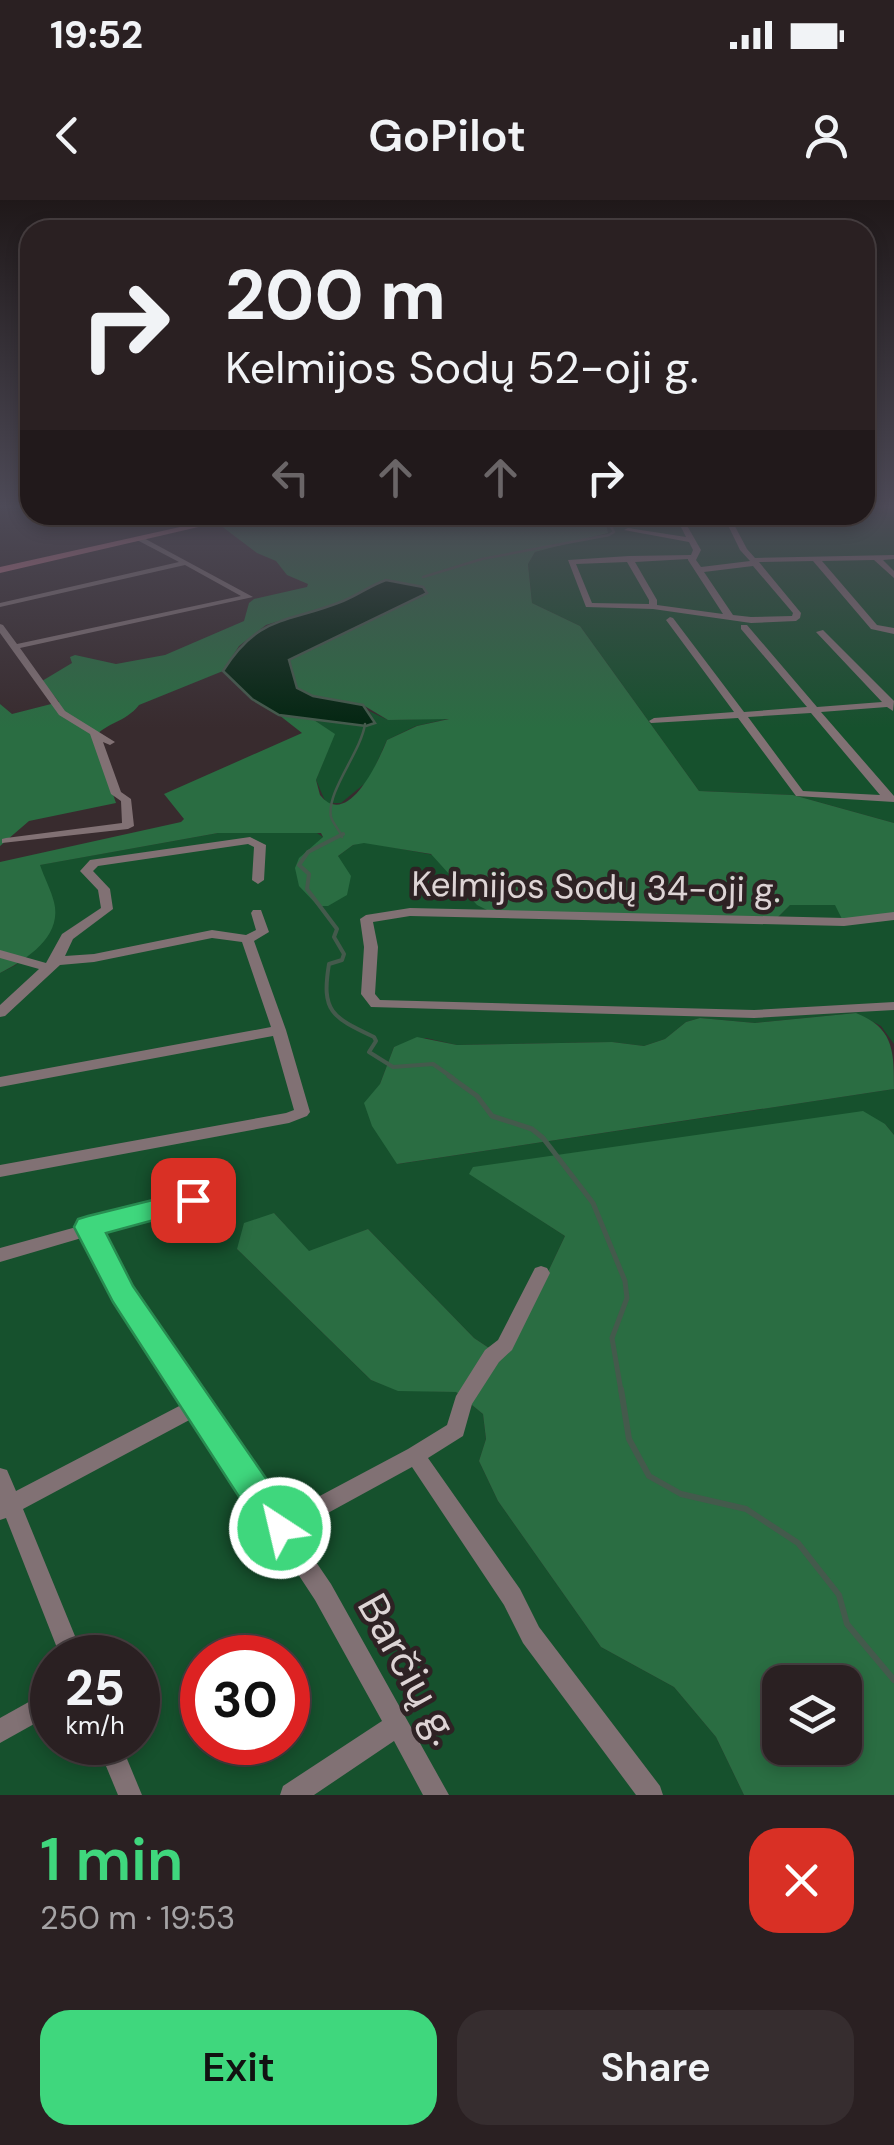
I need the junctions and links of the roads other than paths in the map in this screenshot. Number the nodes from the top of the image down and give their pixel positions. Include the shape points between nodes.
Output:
1 (115, 579) edge
2 (214, 579) edge
3 (579, 579) edge
4 (642, 579) edge
5 (705, 579) edge
6 (769, 579) edge
7 (833, 579) edge
8 (0, 605) edge
9 (653, 608) junction
10 (729, 616) junction
11 (670, 620) dead end
12 (744, 627) dead end
13 (0, 628) edge
14 (894, 631) edge
15 (820, 632) dead end
16 (14, 647) junction
17 (893, 706) edge
18 (815, 710) junction
19 (740, 715) junction
20 (654, 721) dead end
21 (95, 734) junction
22 (110, 742) dead end
23 (891, 798) edge
24 (2, 843) edge
25 (258, 880) dead end
26 (257, 913) dead end
27 (894, 916) edge
28 (247, 939) junction
29 (0, 954) edge
30 (53, 965) junction
31 (894, 1006) edge
32 (0, 1012) edge
33 (280, 1030) junction
34 (0, 1082) edge
35 (0, 1171) edge
36 (193, 1200) dead end
37 (88, 1227) junction
38 (0, 1255) edge
39 (541, 1274) dead end
40 (196, 1407) junction
41 (415, 1456) junction
42 (0, 1477) edge
43 (6, 1508) edge
44 (280, 1528) junction
45 (63, 1635) edge
46 (30, 1714) edge
47 (396, 1725) junction
48 (0, 1731) edge
49 (118, 1765) edge
50 (130, 1795) edge
51 (292, 1795) edge
52 (437, 1795) edge
53 (651, 1795) edge

1 - 8 street
2 - 16 street via 249,597
3 - 9 street via 588,606
4 - 9 street
5 - 10 street
6 - 10 street via 798,616
7 - 14 street via 874,627
9 - 10 street
11 - 19 street
12 - 18 street
13 - 16 street
15 - 17 street
16 - 21 street via 62,713
17 - 18 street
18 - 19 street
18 - 23 street
19 - 20 street
19 - 23 street via 800,794
21 - 22 street
21 - 24 street via 116,794 126,799 128,826
25 - 30 street via 260,845 250,840 94,863 86,871 104,889 107,909 67,937
26 - 28 street via 264,932
27 - 31 street, Kelmijos Sodų 34-oji g. via 844,922 410,912 366,918 368,994 376,1004 754,1014
28 - 30 street via 212,934
28 - 33 street
29 - 30 street
30 - 32 street
33 - 34 street
33 - 35 street via 303,1108 296,1116
36 - 37 street
37 - 38 street
37 - 40 street, Barčių g.
39 - 41 street via 504,1345 462,1402 456,1430
40 - 43 street
40 - 44 street, Barčių g.
41 - 44 street
41 - 53 street via 531,1634
42 - 43 street
43 - 45 street
44 - 47 street, Barčių g. via 324,1592
46 - 48 street
47 - 51 street
47 - 52 street, Barčių g.
49 - 50 street

